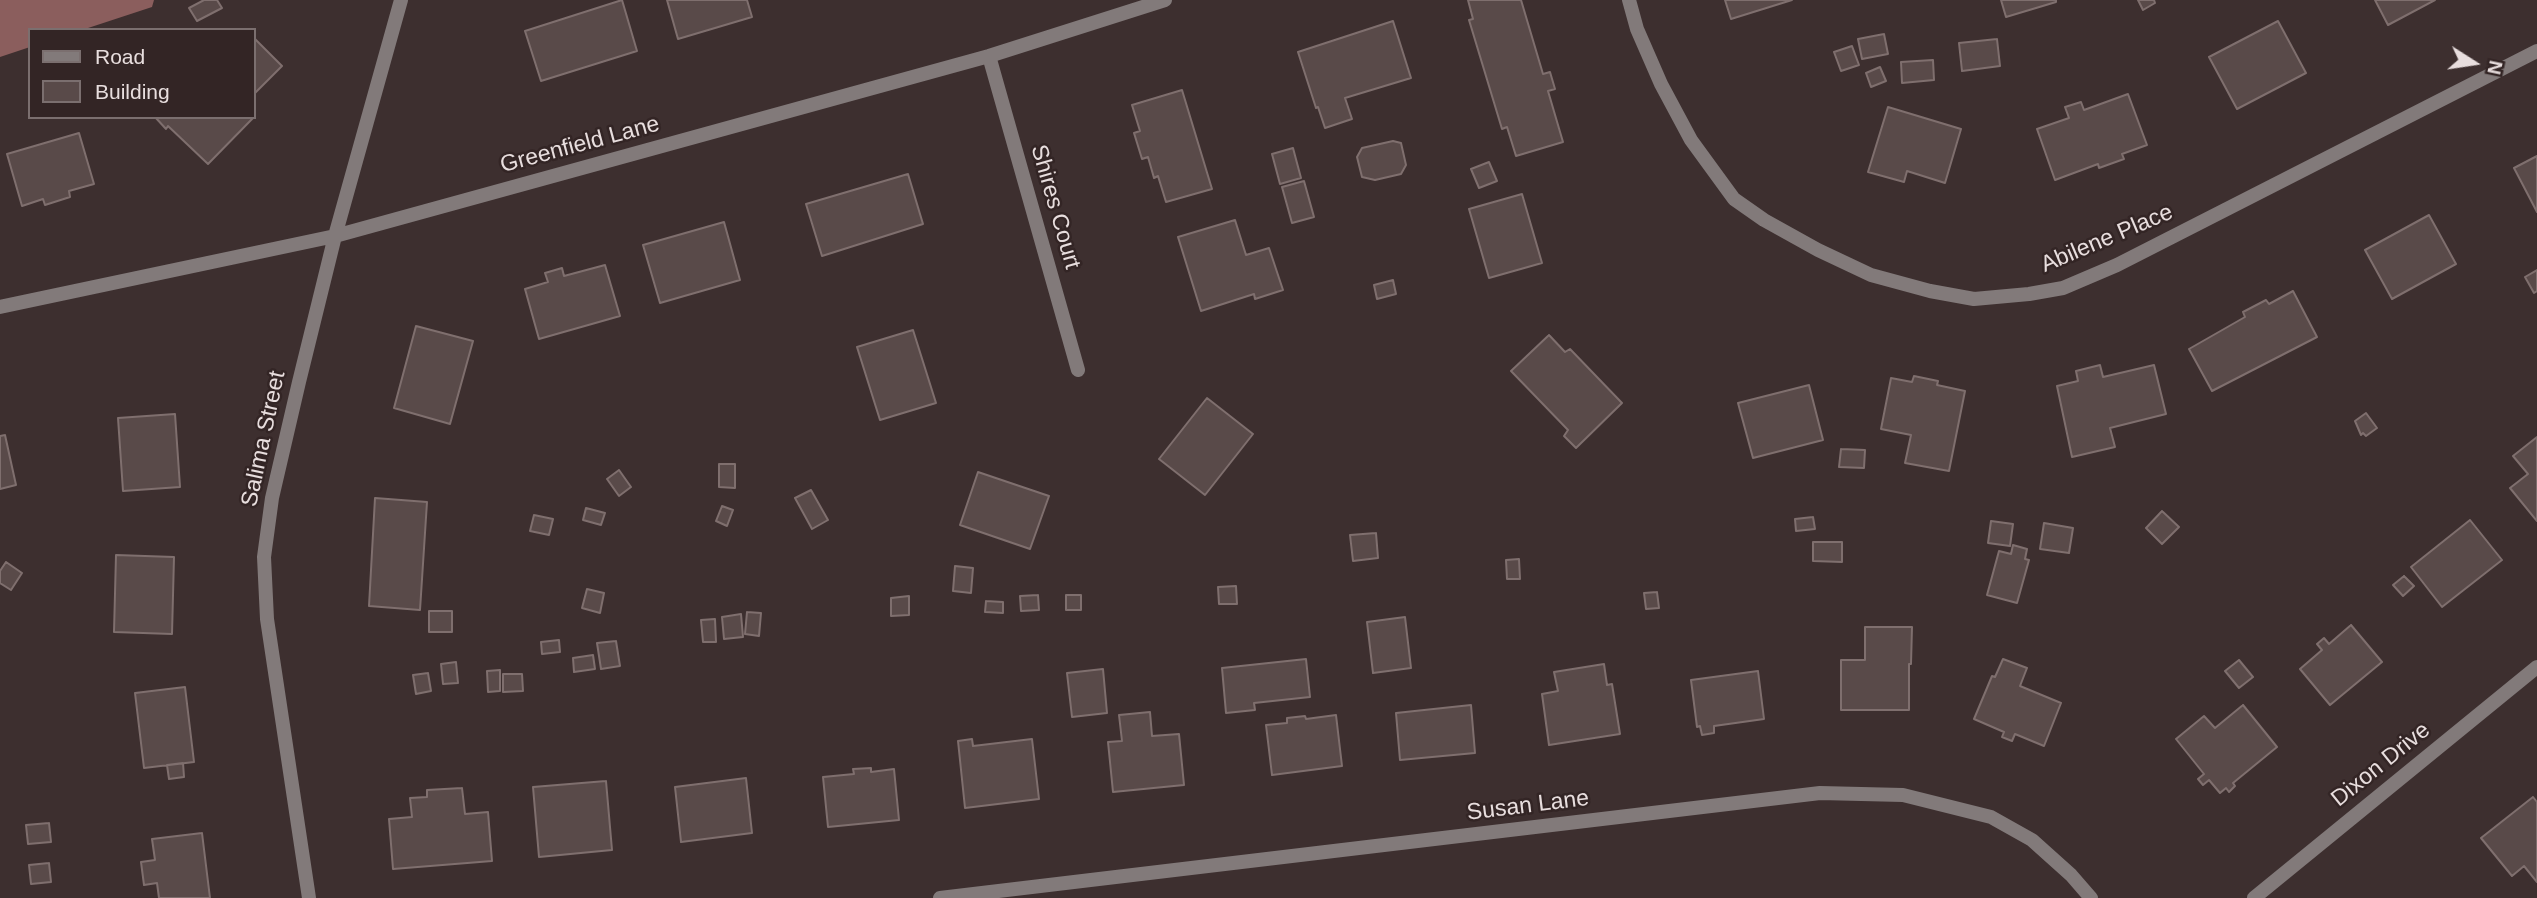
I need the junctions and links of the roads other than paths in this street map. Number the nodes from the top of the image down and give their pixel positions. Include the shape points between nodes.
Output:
1 (401, 0) edge
2 (1164, 0) edge
3 (1629, 0) edge
4 (2537, 51) edge
5 (989, 56) junction
6 (335, 236) junction
7 (0, 307) edge
8 (1078, 370) dead end
9 (2537, 667) edge
10 (309, 898) edge
11 (940, 898) edge
12 (2091, 898) edge
13 (2254, 898) edge

1 - 6 street, Salima Street
2 - 5 street, Greenfield Lane
3 - 4 street, Abilene Place via 1667,95 1691,140 1734,199 1871,275 1974,299 2063,288 2117,265
5 - 6 street, Greenfield Lane
5 - 8 street, Shires Court
6 - 7 street, Greenfield Lane
6 - 10 street, Salima Street via 272,498 264,557 267,620
9 - 13 street, Dixon Drive
11 - 12 street, Susan Lane via 1820,793 1903,795 1991,817 2032,841

